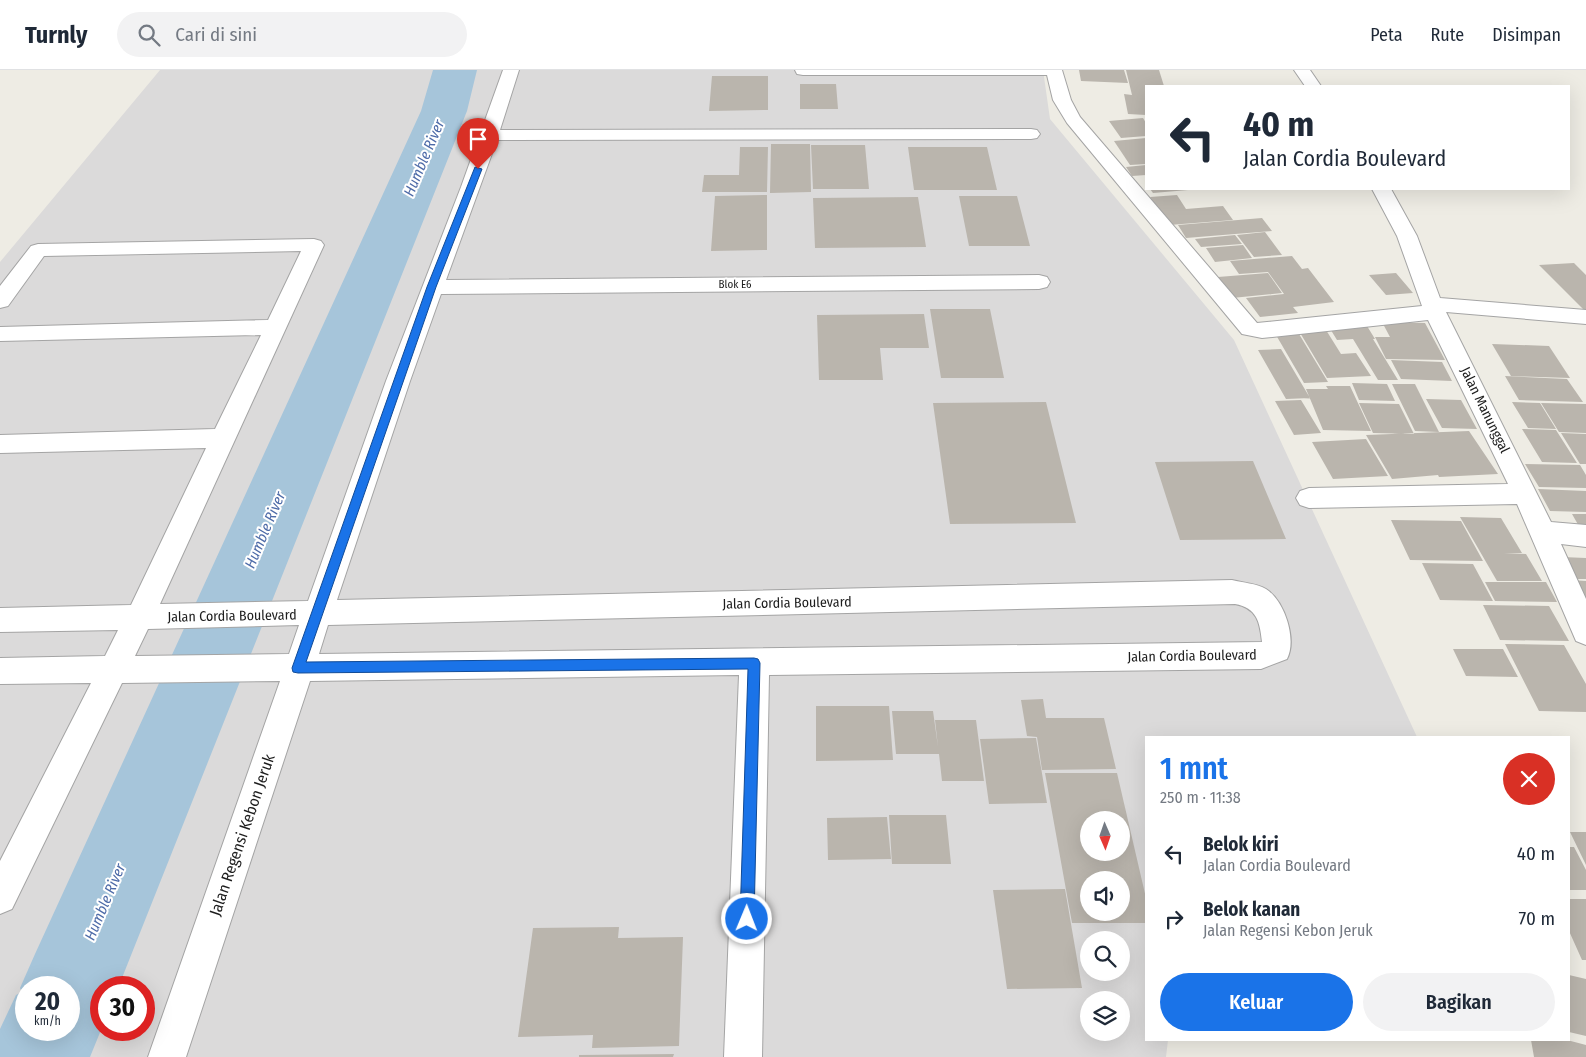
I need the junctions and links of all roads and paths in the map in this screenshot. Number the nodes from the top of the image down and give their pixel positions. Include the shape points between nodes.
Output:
1 (511, 70) edge
2 (803, 70) edge
3 (1054, 70) edge
4 (1302, 70) edge
5 (1312, 85) edge
6 (1031, 134) dead end
7 (491, 135) junction
8 (1382, 190) edge
9 (1039, 282) dead end
10 (432, 287) junction
11 (0, 301) edge
12 (1434, 308) junction
13 (1586, 316) edge
14 (275, 327) junction
15 (0, 334) edge
16 (224, 438) junction
17 (0, 444) edge
18 (1526, 494) junction
19 (1309, 498) dead end
20 (1543, 532) junction
21 (1586, 536) edge
22 (301, 614) junction
23 (152, 618) junction
24 (0, 620) edge
25 (1586, 632) edge
26 (754, 663) junction
27 (298, 668) junction
28 (112, 670) junction
29 (0, 671) edge
30 (8, 866) edge
31 (0, 897) edge
32 (168, 1057) edge
33 (743, 1057) edge

1 - 7 street, Jalan Regensi Kebon Jeruk
2 - 3 street
3 - 12 street via 1062,100 1073,119 1250,329 1262,331
4 - 5 street
6 - 7 street
7 - 10 street, Jalan Regensi Kebon Jeruk
8 - 12 street, Jalan Manunggal via 1407,236
9 - 10 street, Blok E6
10 - 22 street, Jalan Regensi Kebon Jeruk
11 - 14 street via 38,250 314,245
12 - 13 street
12 - 18 street, Jalan Manunggal
14 - 15 street
14 - 16 street
16 - 17 street
16 - 23 street
18 - 19 street
18 - 20 street, Jalan Manunggal
20 - 21 street
20 - 25 street, Jalan Manunggal
22 - 23 street, Jalan Cordia Boulevard
22 - 26 street, Jalan Cordia Boulevard via 1232,592 1254,597 1265,604 1278,639 1276,650 1261,656
22 - 27 street, Jalan Regensi Kebon Jeruk
23 - 24 street, Jalan Cordia Boulevard
23 - 28 street
26 - 27 street, Jalan Cordia Boulevard
26 - 33 street
27 - 28 street, Jalan Cordia Boulevard
27 - 32 street, Jalan Regensi Kebon Jeruk
28 - 29 street, Jalan Cordia Boulevard
28 - 30 street
30 - 31 street

